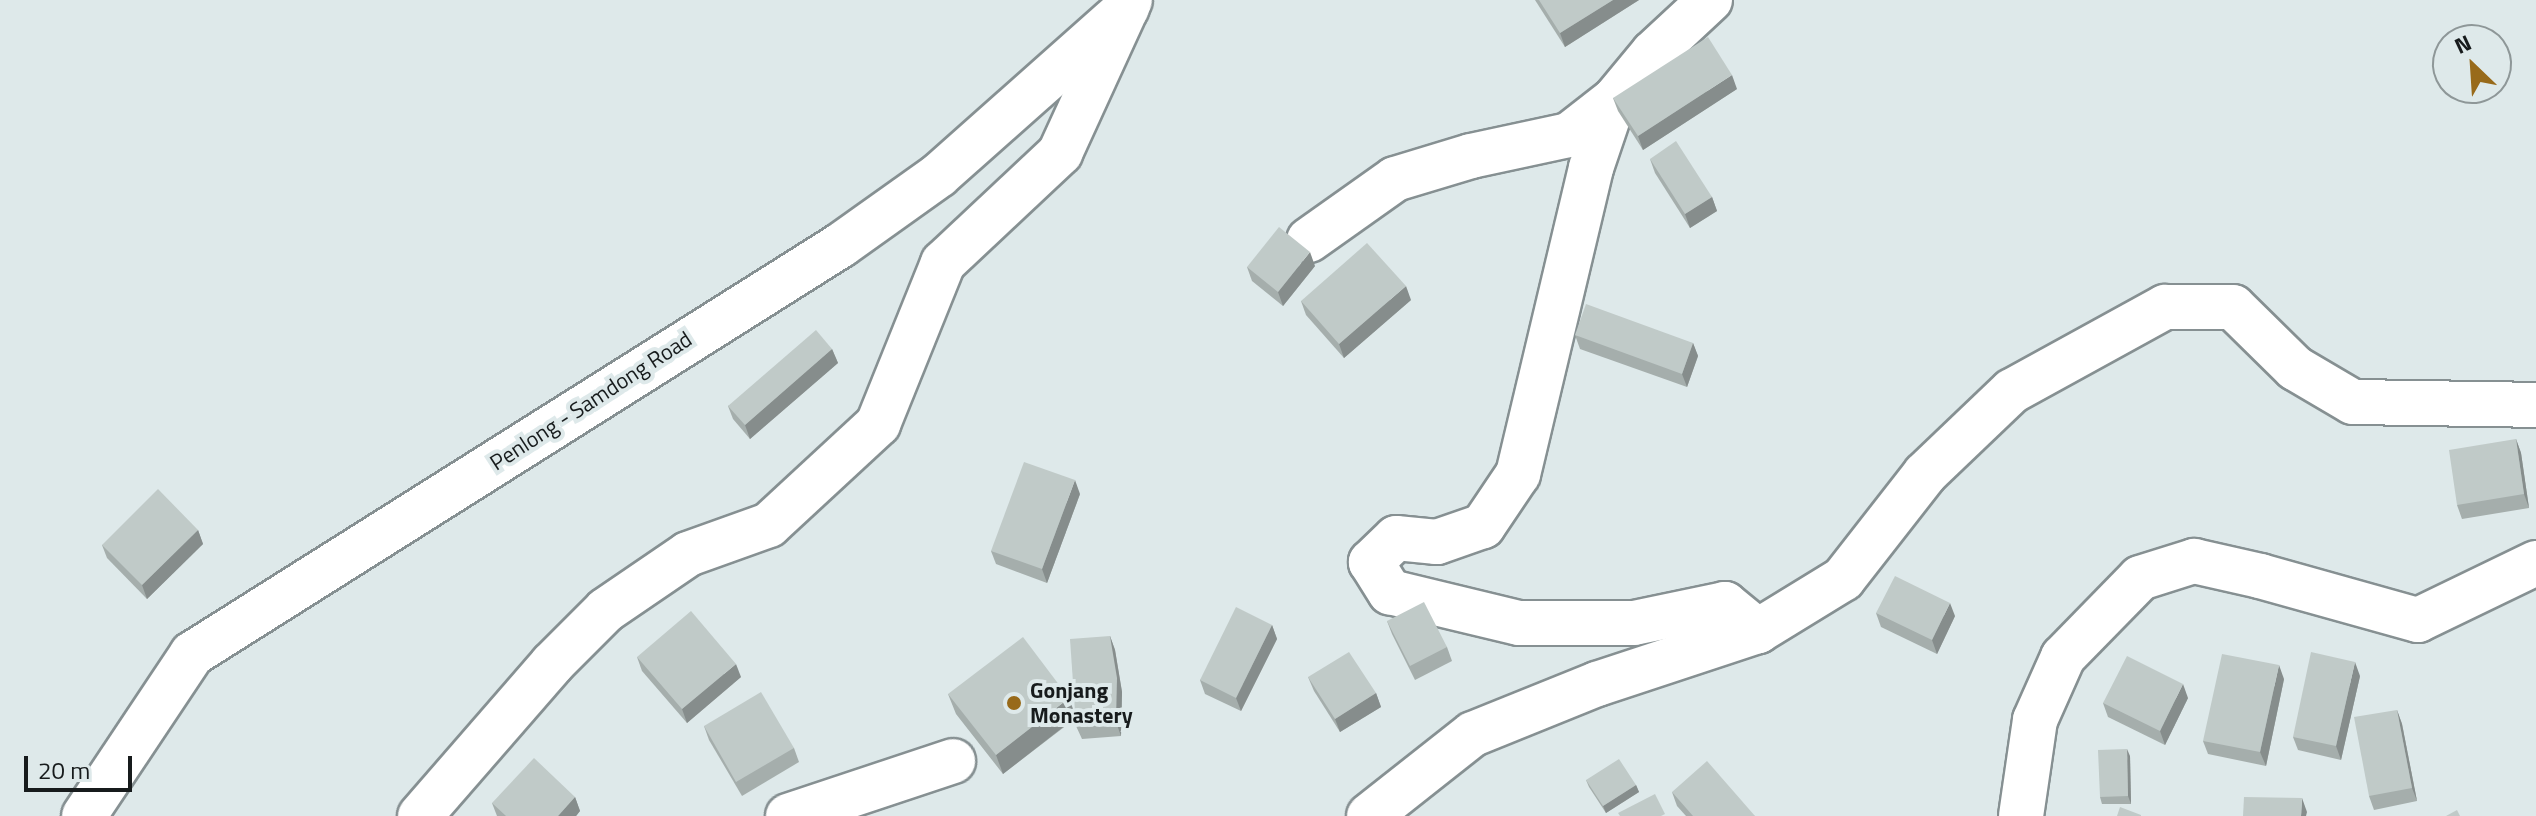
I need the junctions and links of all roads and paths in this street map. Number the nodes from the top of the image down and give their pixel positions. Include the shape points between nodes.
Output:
1 (1710, 0) edge
2 (1128, 4) edge
3 (1614, 100) junction
4 (1309, 240) dead end
5 (2536, 405) edge
6 (2536, 563) edge
7 (1758, 631) junction
8 (953, 761) dead end
9 (84, 816) edge
10 (420, 816) edge
11 (788, 816) edge
12 (1369, 816) edge
13 (2021, 816) edge

1 - 3 main road via 1653,53
2 - 9 main road, Penlong - Samdong Road via 939,175 841,245 192,654
2 - 10 main road via 1060,153 943,263 878,424 769,525 688,554 606,610
3 - 4 main road via 1569,135 1395,179
3 - 7 main road via 1591,168 1518,474 1483,526 1437,542 1396,538 1371,562 1390,592 1519,623 1634,623 1725,604
5 - 7 main road via 2353,402 2295,368 2233,307 2165,307 2012,391 1925,474 1843,579
6 - 13 main road via 2418,620 2194,561 2140,578 2063,657 2035,720
7 - 12 main road via 1597,684 1473,734
8 - 11 main road

